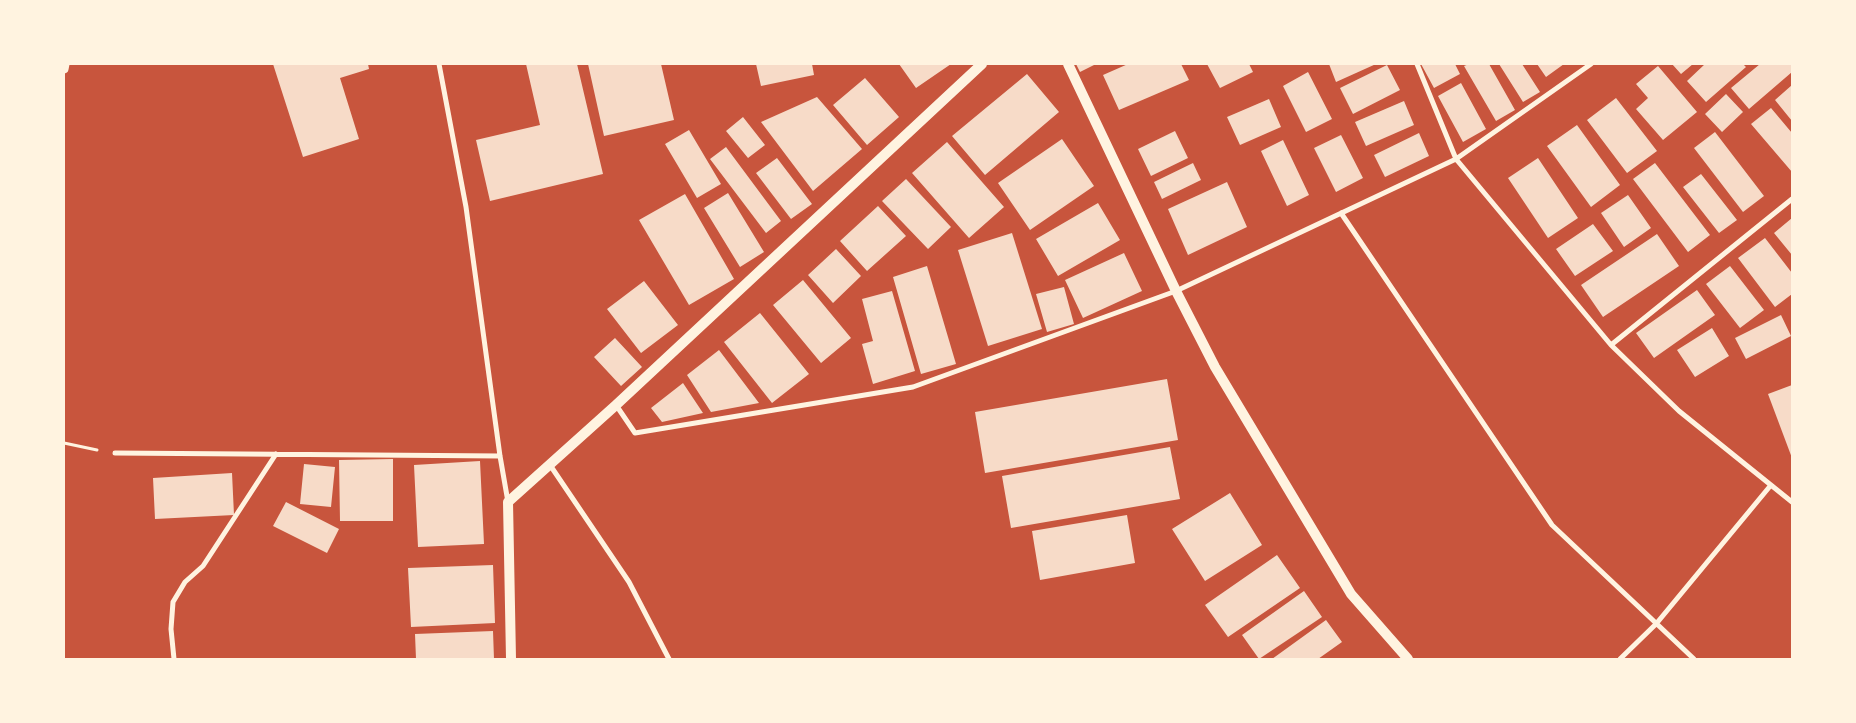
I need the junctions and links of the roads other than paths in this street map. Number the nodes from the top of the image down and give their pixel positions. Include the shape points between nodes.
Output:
1 (65, 64) edge
2 (439, 64) edge
3 (982, 64) edge
4 (1068, 64) edge
5 (1417, 64) edge
6 (1591, 64) edge
7 (64, 69) edge
8 (1456, 159) junction
9 (1792, 199) edge
10 (1341, 213) junction
11 (1176, 291) junction
12 (1611, 345) junction
13 (616, 405) junction
14 (115, 453) road end
15 (276, 454) junction
16 (500, 456) junction
17 (550, 465) junction
18 (1771, 485) junction
19 (508, 502) junction
20 (1792, 502) edge
21 (1656, 624) junction
22 (174, 659) edge
23 (511, 659) edge
24 (669, 659) edge
25 (1408, 659) edge
26 (1620, 659) edge
27 (1694, 659) edge

1 - 7 street
2 - 16 street via 466,207
3 - 13 main road
4 - 11 main road
5 - 8 street
6 - 8 street
8 - 10 street
8 - 12 street
9 - 12 street
10 - 11 street
10 - 21 street via 1552,525
11 - 13 street via 913,387 635,433
11 - 25 main road via 1215,367 1351,594
12 - 18 street via 1679,411
13 - 17 main road
14 - 15 street
15 - 16 street
15 - 22 street via 203,566 185,582 173,602
16 - 19 street
17 - 19 main road
17 - 24 street via 629,582
18 - 20 street
18 - 21 street
19 - 23 main road
21 - 26 street
21 - 27 street

